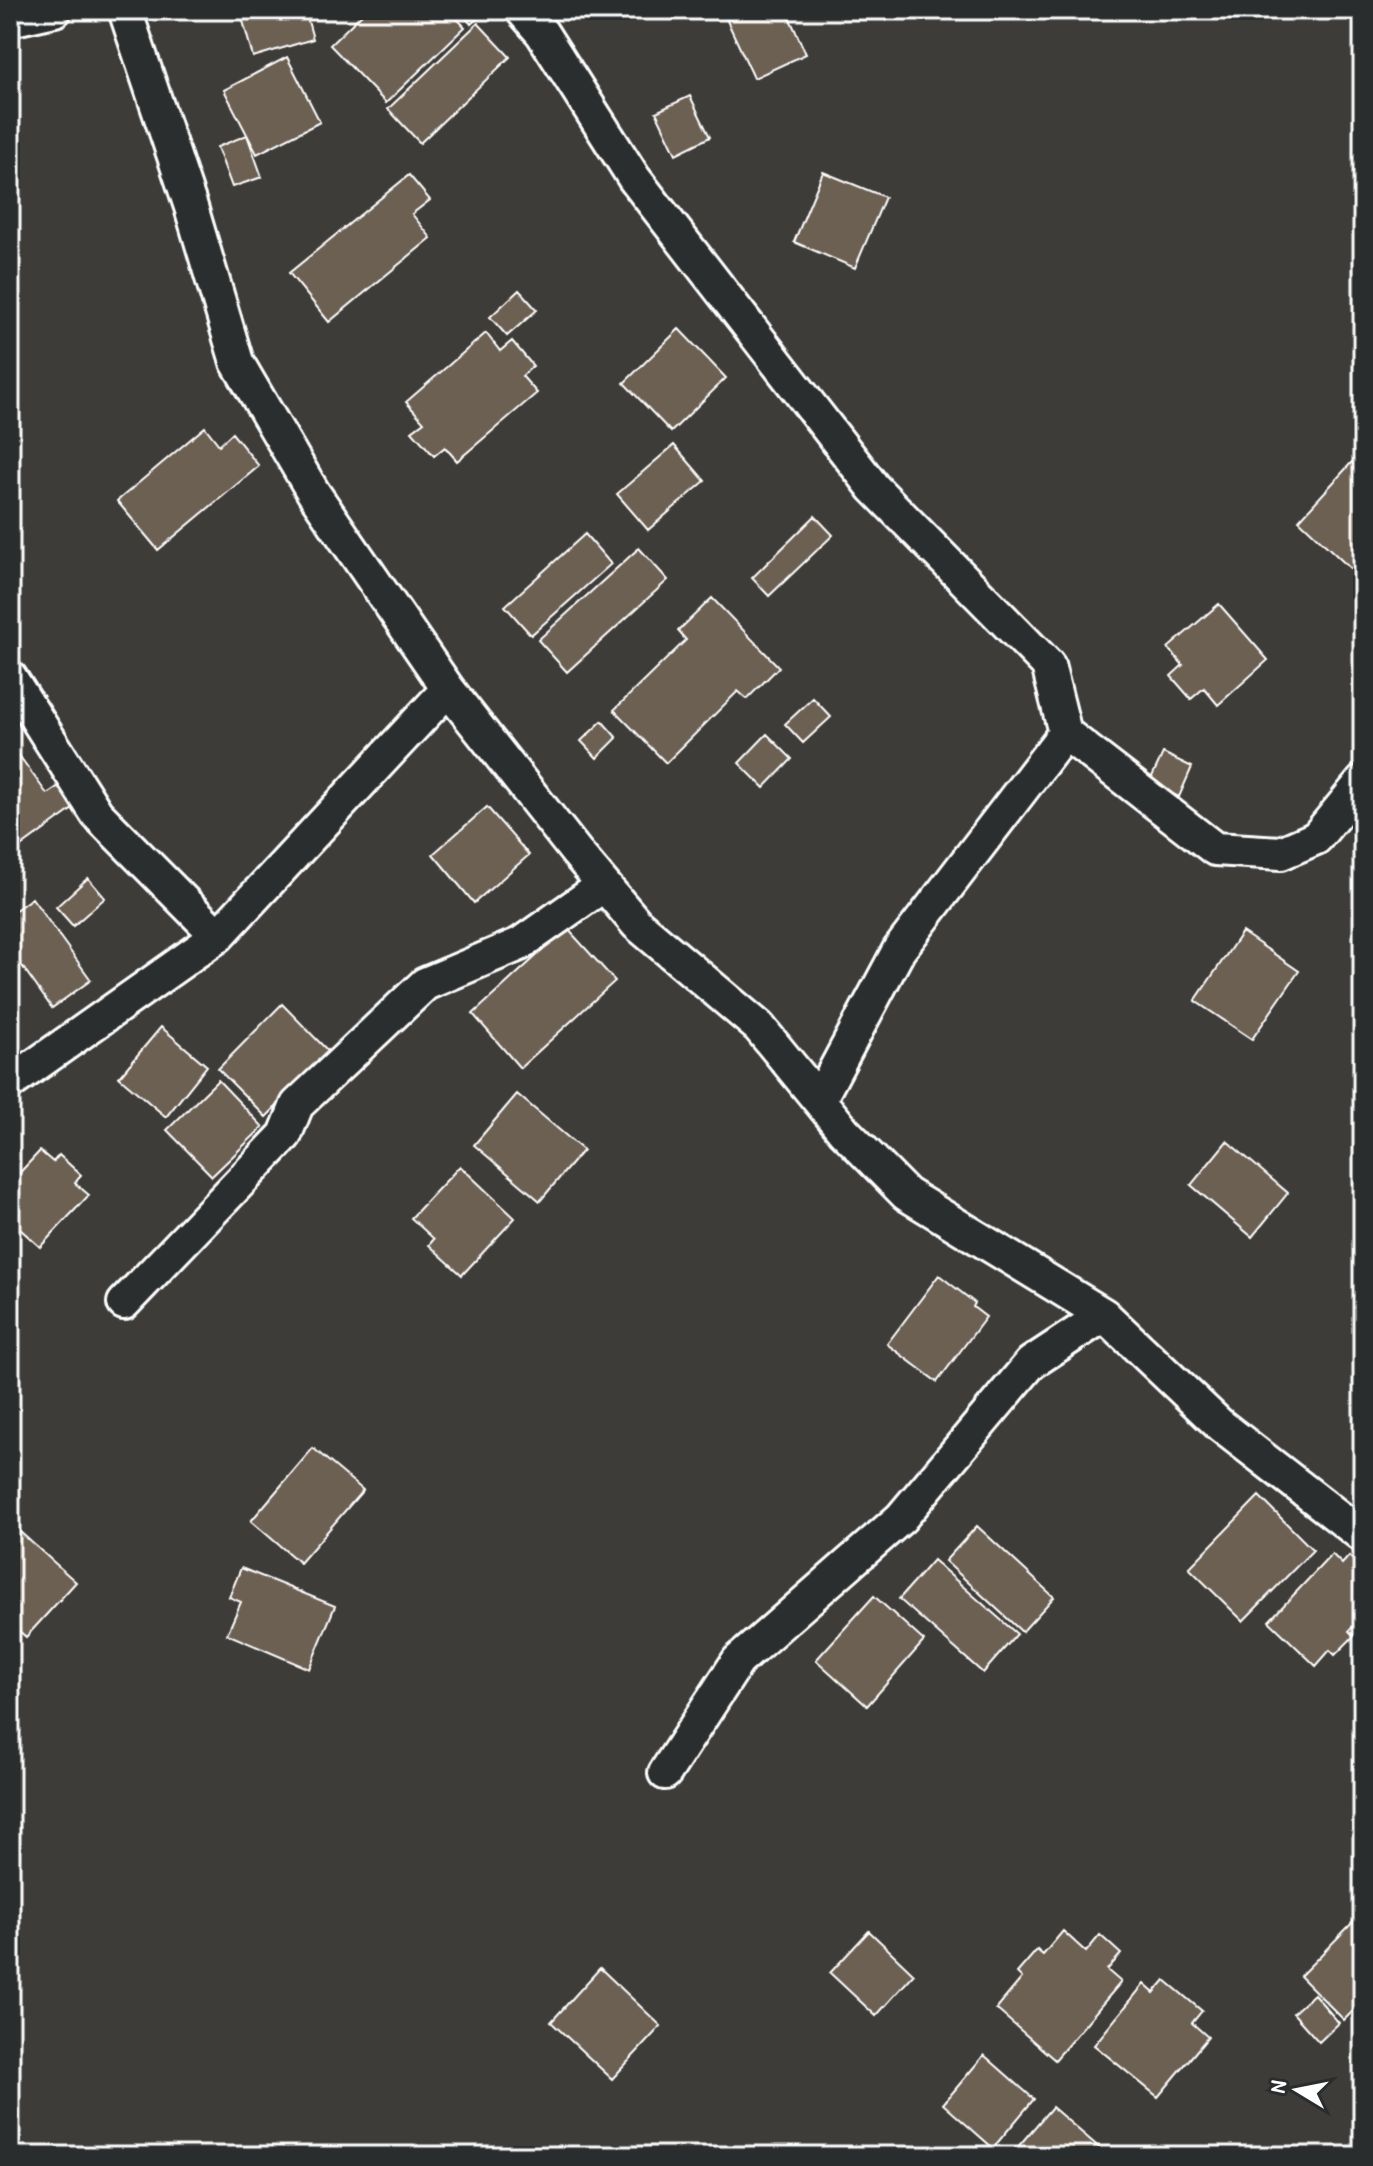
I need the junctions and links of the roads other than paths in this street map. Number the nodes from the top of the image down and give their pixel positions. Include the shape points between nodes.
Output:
1 (55, 10) edge
2 (125, 10) edge
3 (522, 10) edge
4 (10, 20) edge
5 (10, 677) edge
6 (448, 689) junction
7 (1065, 733) junction
8 (1363, 781) edge
9 (604, 885) junction
10 (218, 936) junction
11 (10, 1083) edge
12 (819, 1100) junction
13 (124, 1303) dead end
14 (1104, 1315) junction
15 (1363, 1536) edge
16 (665, 1773) dead end

1 - 4 street
2 - 6 street via 237,362 313,492
3 - 7 street via 634,178 874,488 1048,665
5 - 10 street via 97,814
6 - 9 street
6 - 10 street
7 - 8 street via 1215,849 1281,853 1316,838
7 - 12 street via 899,950
9 - 12 street via 637,924 759,1027
9 - 13 street via 520,944 425,984 297,1105 285,1135
10 - 11 street
12 - 14 street via 906,1194
14 - 15 street via 1220,1425
14 - 16 street via 1031,1363 901,1518 738,1661

